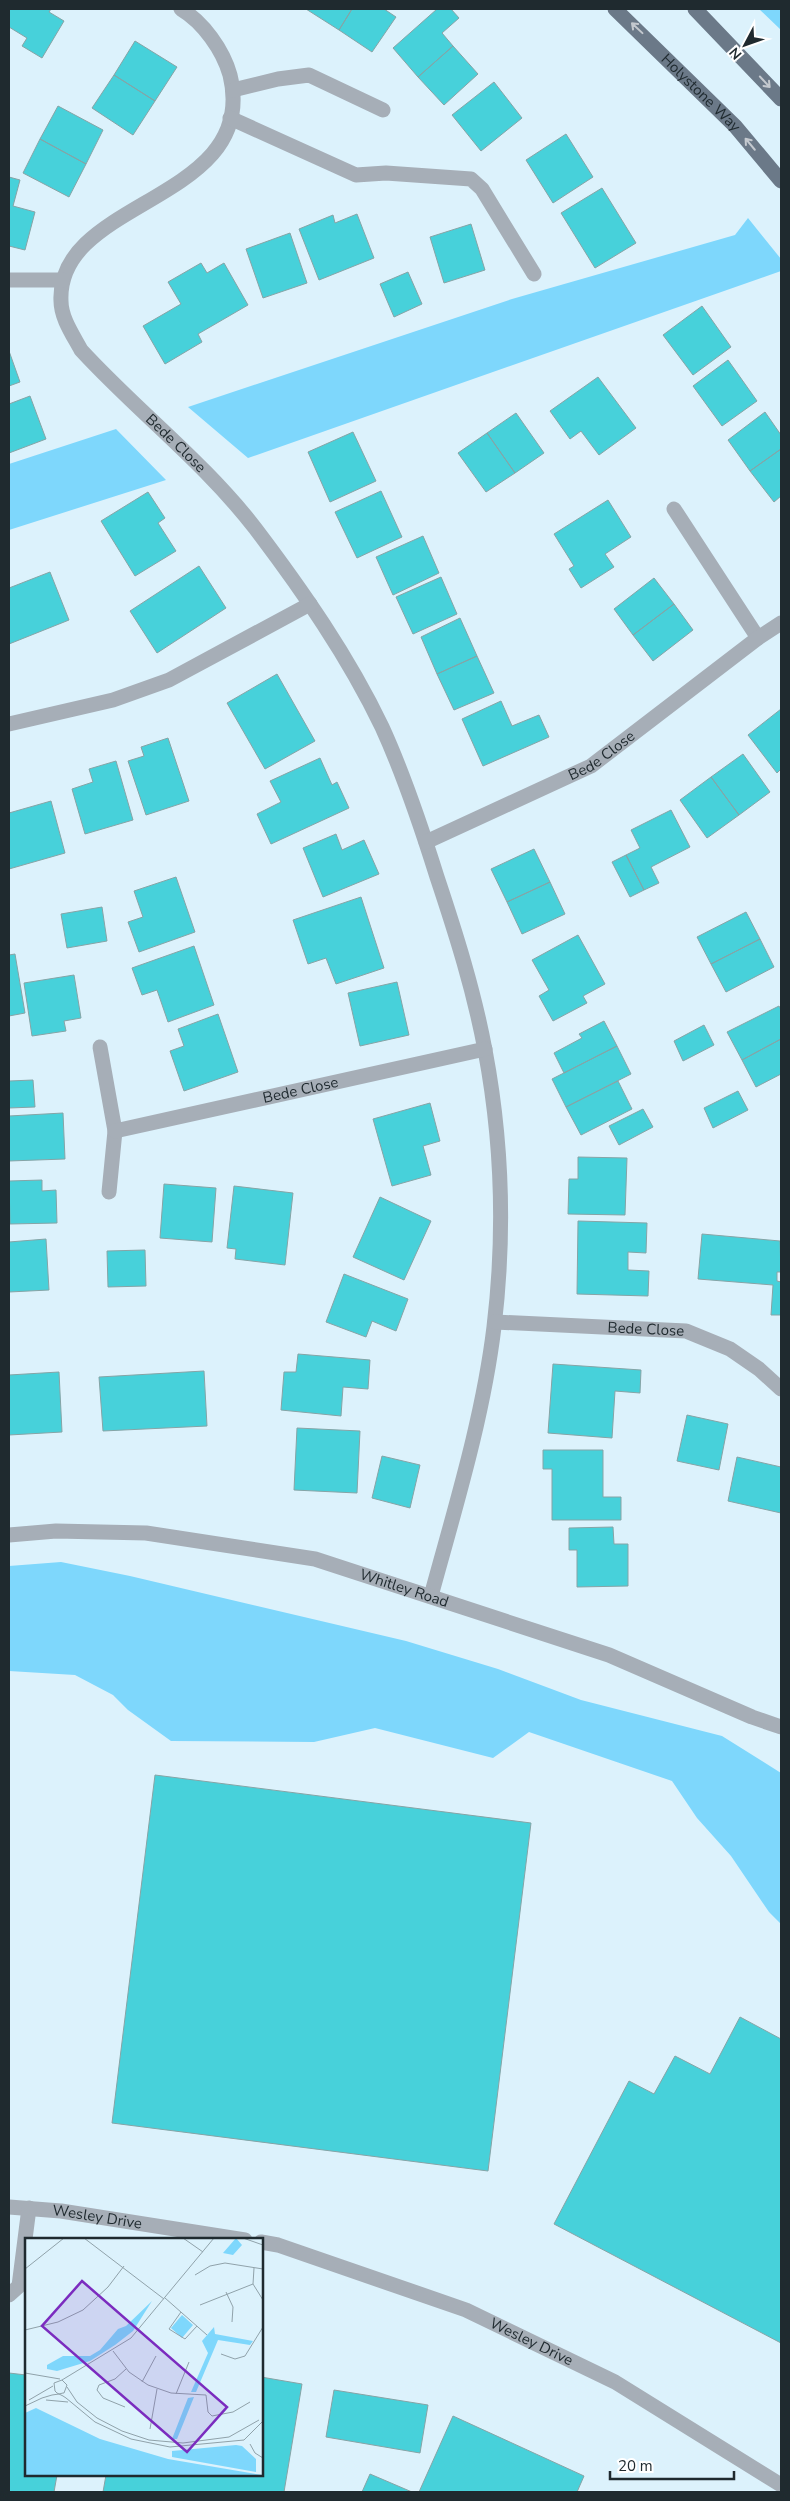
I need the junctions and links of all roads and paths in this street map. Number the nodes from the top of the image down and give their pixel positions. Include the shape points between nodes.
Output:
1 (181, 9) edge
2 (615, 9) edge
3 (695, 9) edge
4 (233, 90) junction
5 (781, 99) edge
6 (382, 110) dead end
7 (230, 118) junction
8 (781, 181) edge
9 (534, 274) dead end
10 (9, 280) edge
11 (62, 280) junction
12 (674, 509) dead end
13 (310, 604) junction
14 (781, 623) edge
15 (758, 638) junction
16 (9, 724) edge
17 (426, 842) junction
18 (100, 1047) dead end
19 (485, 1049) junction
20 (115, 1131) junction
21 (109, 1192) dead end
22 (495, 1322) junction
23 (781, 1389) edge
24 (9, 1535) edge
25 (431, 1596) junction
26 (781, 1727) edge
27 (9, 2207) edge
28 (29, 2208) junction
29 (25, 2238) edge
30 (233, 2238) edge
31 (25, 2239) edge
32 (262, 2242) edge
33 (9, 2295) edge
34 (781, 2485) edge

1 - 4 street, Bede Close via 212,39 228,67
8 -> 2 main road, Holystone Way via 735,126
3 -> 5 main road
4 - 6 street via 308,75
4 - 7 street, Bede Close
7 - 9 street via 356,174 471,179 482,189
7 - 11 street, Bede Close via 222,140 196,170 101,230 80,249
10 - 11 street
11 - 13 street, Bede Close via 60,302 81,350 218,487 253,526
12 - 15 street
13 - 16 street via 169,680 113,700
13 - 17 street, Bede Close via 382,727
14 - 15 street, Bede Close
15 - 17 street, Bede Close via 591,766
17 - 19 street, Bede Close via 462,954
18 - 20 street
19 - 20 street, Bede Close
19 - 22 street, Bede Close via 496,1123 501,1196
20 - 21 street
22 - 23 street, Bede Close via 686,1331 730,1349
22 - 25 street, Bede Close via 487,1380
24 - 25 street, Whitley Road via 56,1531 146,1533 315,1559
25 - 26 street, Whitley Road via 609,1655
27 - 28 street, Wesley Drive
28 - 29 street
28 - 30 street, Wesley Drive via 61,2210
31 - 33 street via 19,2286
32 - 34 street, Wesley Drive via 466,2310 615,2382

